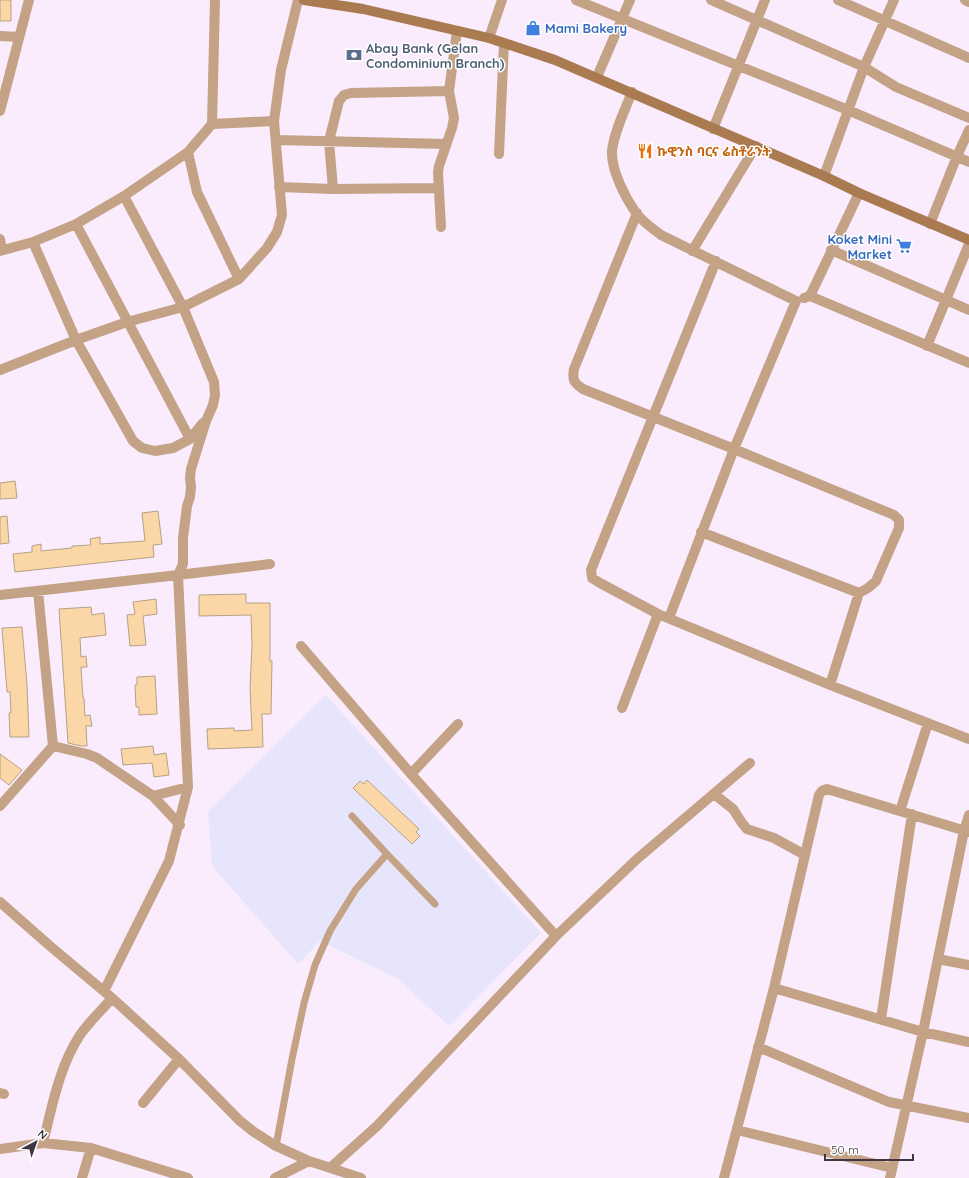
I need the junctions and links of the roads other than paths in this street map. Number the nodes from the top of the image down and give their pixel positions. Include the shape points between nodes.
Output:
1 (29, 0) edge
2 (215, 0) edge
3 (298, 0) edge
4 (304, 0) edge
5 (502, 0) edge
6 (576, 0) edge
7 (630, 0) edge
8 (711, 0) edge
9 (765, 0) edge
10 (838, 0) edge
11 (894, 0) edge
12 (965, 0) edge
13 (969, 2) edge
14 (363, 4) edge
15 (622, 18) junction
16 (757, 20) junction
17 (884, 21) junction
18 (457, 31) junction
19 (0, 36) edge
20 (19, 37) junction
21 (489, 38) junction
22 (504, 43) junction
23 (969, 58) edge
24 (739, 66) junction
25 (864, 67) junction
26 (597, 77) junction
27 (449, 91) junction
28 (632, 92) junction
29 (848, 110) junction
30 (0, 111) edge
31 (969, 118) edge
32 (274, 121) junction
33 (212, 124) junction
34 (713, 129) junction
35 (969, 130) edge
36 (276, 140) junction
37 (329, 141) junction
38 (446, 144) junction
39 (756, 146) junction
40 (188, 152) junction
41 (499, 154) dead end
42 (957, 156) junction
43 (969, 162) edge
44 (824, 176) junction
45 (279, 187) junction
46 (439, 188) junction
47 (333, 189) junction
48 (859, 193) junction
49 (124, 196) junction
50 (637, 213) junction
51 (76, 224) junction
52 (930, 224) junction
53 (441, 227) dead end
54 (0, 239) edge
55 (969, 240) edge
56 (33, 242) junction
57 (969, 244) edge
58 (1, 250) edge
59 (692, 250) junction
60 (831, 250) junction
61 (716, 261) junction
62 (239, 279) junction
63 (810, 296) junction
64 (946, 300) junction
65 (796, 301) junction
66 (183, 307) junction
67 (969, 310) edge
68 (127, 322) junction
69 (76, 340) junction
70 (927, 346) junction
71 (969, 363) edge
72 (0, 370) edge
73 (653, 417) junction
74 (206, 421) junction
75 (190, 439) junction
76 (734, 449) junction
77 (701, 532) junction
78 (270, 564) dead end
79 (178, 576) junction
80 (38, 591) junction
81 (859, 593) junction
82 (0, 595) edge
83 (658, 614) junction
84 (669, 618) junction
85 (301, 646) dead end
86 (830, 685) junction
87 (622, 708) dead end
88 (928, 723) junction
89 (458, 724) dead end
90 (969, 739) edge
91 (53, 746) junction
92 (750, 764) dead end
93 (411, 774) junction
94 (188, 787) junction
95 (714, 794) junction
96 (154, 796) junction
97 (0, 806) edge
98 (900, 810) junction
99 (912, 814) junction
100 (969, 815) edge
101 (352, 816) dead end
102 (180, 825) junction
103 (967, 831) edge
104 (387, 854) junction
105 (805, 855) junction
106 (0, 902) edge
107 (435, 904) dead end
108 (556, 936) junction
109 (938, 959) junction
110 (969, 965) edge
111 (774, 988) junction
112 (104, 991) junction
113 (112, 998) junction
114 (880, 1019) junction
115 (923, 1032) junction
116 (969, 1042) edge
117 (758, 1047) junction
118 (179, 1058) junction
119 (143, 1103) dead end
120 (908, 1105) junction
121 (969, 1118) edge
122 (737, 1130) junction
123 (43, 1143) junction
124 (276, 1146) junction
125 (91, 1148) junction
126 (0, 1149) edge
127 (309, 1161) junction
128 (330, 1168) junction
129 (893, 1175) edge
130 (82, 1178) edge
131 (188, 1178) edge
132 (275, 1178) edge
133 (361, 1178) edge
134 (724, 1178) edge

1 - 20 street
2 - 33 street
3 - 32 street via 280,70
4 - 14 street
5 - 21 street
6 - 15 street
7 - 15 street
8 - 16 street
9 - 16 street
10 - 17 street
11 - 17 street
12 - 13 street
14 - 18 street
15 - 24 street
15 - 26 street
16 - 24 street
16 - 25 street
17 - 23 street
17 - 25 street
18 - 21 street
18 - 27 street
19 - 20 street
20 - 30 street
21 - 22 street
22 - 26 street
22 - 41 street
24 - 29 street
24 - 34 street
25 - 29 street
25 - 31 street via 896,87
26 - 28 street
27 - 37 street via 344,95 339,100
27 - 38 street via 454,118
28 - 34 street
28 - 50 street via 615,137 612,157 616,176
29 - 42 street
29 - 44 street
32 - 33 street
32 - 36 street
33 - 40 street
34 - 39 street
35 - 42 street
36 - 37 street
36 - 45 street
37 - 38 street
37 - 47 street
38 - 46 street via 439,166
39 - 44 street
39 - 59 street
40 - 49 street
40 - 62 street via 197,192
42 - 43 street
42 - 52 street
44 - 48 street
45 - 47 street
45 - 62 street via 282,215 277,232 267,248
46 - 47 street
46 - 53 street
48 - 52 street
48 - 60 street
49 - 51 street
49 - 66 street
50 - 59 street via 650,227
50 - 73 street via 574,369 573,378 583,389
51 - 56 street
51 - 68 street
52 - 55 street
54 - 58 street
56 - 58 street
56 - 69 street
57 - 64 street
59 - 61 street
60 - 63 street
60 - 64 street
61 - 65 street
61 - 73 street
62 - 66 street
63 - 65 street
63 - 70 street
64 - 67 street
64 - 70 street
65 - 76 street
66 - 68 street
66 - 74 street via 214,382 216,395
68 - 69 street
68 - 75 street
69 - 72 street
69 - 75 street via 133,441 142,448 155,451 173,448
70 - 71 street
73 - 76 street
73 - 83 street via 591,570 592,578
74 - 75 street
74 - 79 street via 190,468 191,487 183,538 183,564
76 - 77 street
76 - 81 street via 894,515 899,520 899,528 876,581
77 - 81 street
77 - 84 street
78 - 79 street
79 - 80 street
79 - 94 street
80 - 82 street
80 - 91 street
81 - 86 street
83 - 84 street
83 - 87 street
84 - 86 street
85 - 93 street
86 - 88 street
88 - 90 street
88 - 98 street
89 - 93 street
91 - 96 street via 97,758
91 - 97 street
92 - 95 street
93 - 108 street
94 - 96 street
94 - 102 street
95 - 105 street via 733,809 747,828 774,838
95 - 108 street via 637,859
96 - 102 street
98 - 99 street
98 - 105 street via 827,789 822,791
99 - 103 street
99 - 114 street
100 - 103 street
101 - 104 lane
102 - 112 street via 170,861
103 - 109 street
104 - 107 lane
104 - 124 lane via 356,889 330,932 315,965 304,1003
105 - 111 street
106 - 112 street
108 - 128 street via 377,1126
109 - 110 street
109 - 115 street
111 - 114 street
111 - 117 street
112 - 113 street
113 - 118 street
113 - 123 street via 80,1034 68,1056
114 - 115 street
115 - 116 street
115 - 120 street
117 - 120 street via 889,1102
117 - 122 street
118 - 119 street
118 - 124 street via 240,1121
120 - 121 street
120 - 129 street
122 - 129 street
122 - 134 street
123 - 125 street
123 - 126 street
124 - 127 street
125 - 130 street
125 - 131 street
127 - 128 street
127 - 132 street
128 - 133 street

